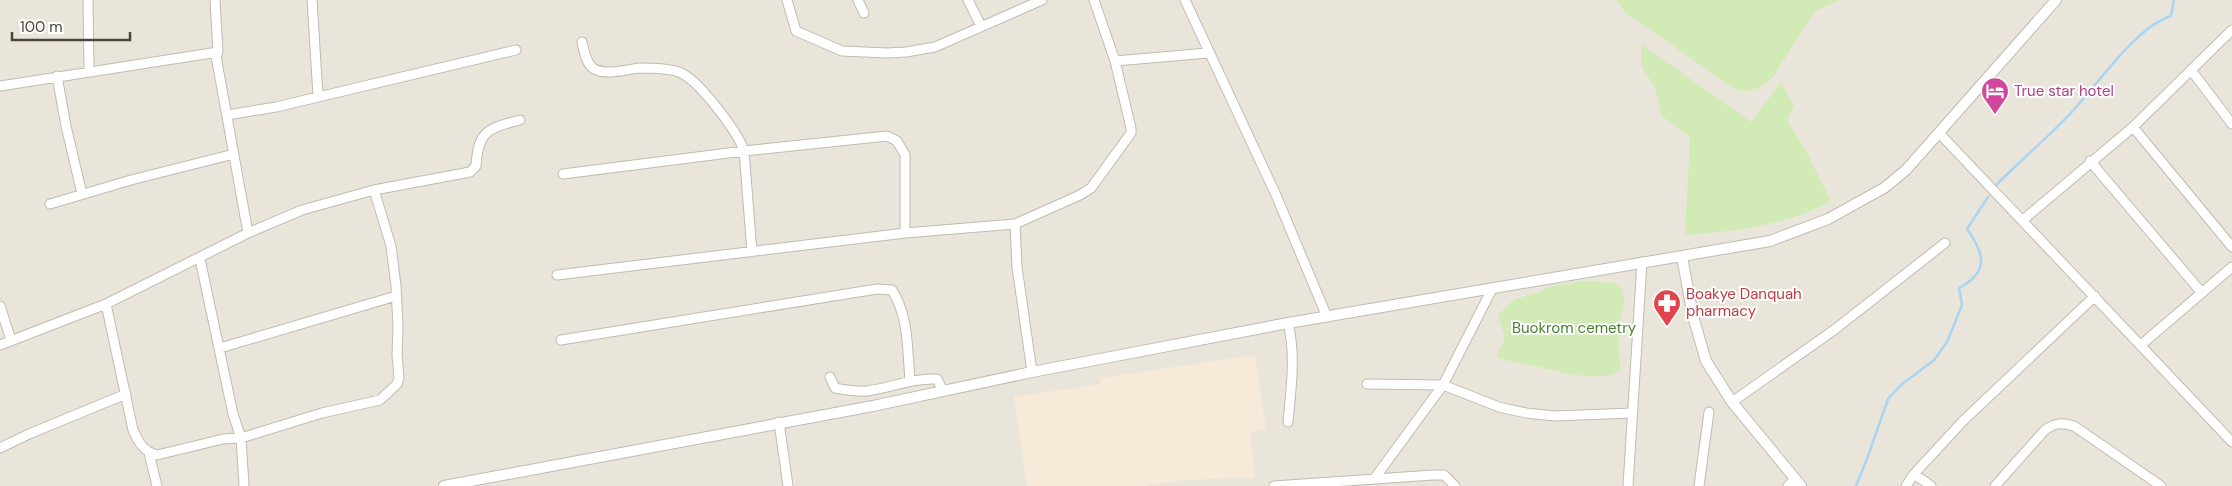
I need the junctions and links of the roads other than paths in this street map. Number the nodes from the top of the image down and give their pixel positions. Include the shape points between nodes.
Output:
1 (88, 0) edge
2 (215, 0) edge
3 (312, 0) edge
4 (787, 0) edge
5 (858, 0) edge
6 (968, 0) edge
7 (1042, 0) edge
8 (1094, 0) edge
9 (1185, 0) edge
10 (2056, 0) edge
11 (864, 13) dead end
12 (981, 26) junction
13 (2232, 30) edge
14 (582, 42) dead end
15 (516, 50) dead end
16 (218, 52) junction
17 (1208, 53) junction
18 (1116, 61) junction
19 (2191, 70) junction
20 (89, 71) junction
21 (57, 76) junction
22 (0, 86) edge
23 (318, 96) junction
24 (227, 115) junction
25 (520, 120) dead end
26 (2232, 124) edge
27 (2133, 127) junction
28 (1940, 134) junction
29 (744, 151) junction
30 (234, 154) junction
31 (2090, 161) junction
32 (563, 174) dead end
33 (374, 190) junction
34 (82, 194) junction
35 (50, 204) dead end
36 (2023, 220) junction
37 (1015, 224) junction
38 (248, 234) junction
39 (905, 234) junction
40 (1945, 244) dead end
41 (2232, 248) edge
42 (752, 252) junction
43 (1682, 257) junction
44 (200, 258) junction
45 (1642, 262) junction
46 (2232, 267) edge
47 (557, 275) dead end
48 (1492, 290) junction
49 (2202, 293) junction
50 (396, 296) junction
51 (2095, 296) junction
52 (106, 304) junction
53 (0, 306) edge
54 (1327, 316) junction
55 (1288, 323) junction
56 (11, 340) junction
57 (561, 340) dead end
58 (0, 344) edge
59 (2141, 345) junction
60 (220, 348) junction
61 (1032, 372) junction
62 (830, 377) dead end
63 (910, 380) junction
64 (1367, 384) dead end
65 (1443, 385) junction
66 (868, 390) junction
67 (943, 391) junction
68 (126, 394) junction
69 (1732, 402) junction
70 (873, 406) junction
71 (1708, 412) dead end
72 (1632, 413) junction
73 (779, 422) junction
74 (1288, 422) dead end
75 (241, 438) junction
76 (2232, 442) edge
77 (0, 448) edge
78 (149, 452) junction
79 (1914, 474) junction
80 (1374, 479) junction
81 (2150, 483) edge
82 (1338, 484) edge
83 (1795, 484) edge
84 (157, 486) edge
85 (244, 486) edge
86 (444, 486) edge
87 (788, 486) edge
88 (1274, 486) edge
89 (1455, 486) edge
90 (1628, 486) edge
91 (1699, 486) edge
92 (1906, 486) edge
93 (1931, 486) edge
94 (1995, 486) edge
95 (2161, 486) edge

1 - 20 street
2 - 16 street
3 - 23 street
4 - 12 street via 796,31 842,51 887,53 935,47
5 - 11 street
6 - 12 street
7 - 12 street
8 - 18 street
9 - 17 street
10 - 28 street
13 - 19 street
14 - 29 street via 589,64 594,69 605,72 664,69 689,78 735,131
15 - 23 street
16 - 20 street
16 - 24 street via 216,56
17 - 18 street
17 - 54 street via 1276,195
18 - 37 street via 1130,133 1091,188
19 - 26 street
19 - 27 street
20 - 21 street
21 - 22 street
21 - 34 street
23 - 24 street
24 - 30 street
25 - 33 street via 487,130 477,149 476,166 470,172
27 - 31 street
27 - 41 street
28 - 36 street
28 - 43 street via 1884,188 1822,222 1770,241
29 - 32 street
29 - 39 street via 887,136 897,141 905,155
29 - 42 street
30 - 34 street
30 - 38 street
31 - 36 street
31 - 49 street
33 - 38 street via 302,210
33 - 50 street via 391,246
34 - 35 street
36 - 51 street
37 - 39 street
37 - 61 street via 1017,267
38 - 44 street
39 - 42 street
40 - 69 street via 1827,335
42 - 47 street
43 - 45 street
43 - 69 street via 1693,316 1706,361
44 - 52 street
44 - 60 street
45 - 48 street
45 - 72 street
46 - 49 street
48 - 54 street
48 - 65 street
49 - 59 street
50 - 60 street
50 - 75 street via 399,378 389,394 380,400 322,413
51 - 59 street
51 - 79 street via 1963,421
52 - 56 street
52 - 68 street
53 - 56 street
54 - 55 street
55 - 61 street
55 - 74 street via 1293,373
56 - 58 street
57 - 63 street via 868,290 892,290 905,318
59 - 76 street
60 - 75 street
61 - 67 street
62 - 66 street via 835,388
63 - 66 street
63 - 67 street via 937,379
64 - 65 street
65 - 72 street via 1526,413 1555,416
65 - 80 street
66 - 70 street
67 - 70 street
68 - 77 street
68 - 78 street via 134,430 141,446
69 - 83 street
70 - 73 street
71 - 91 street
72 - 90 street
73 - 86 street
73 - 87 street
75 - 78 street via 223,439 157,455
75 - 85 street
78 - 84 street
79 - 92 street
79 - 93 street
80 - 82 street
80 - 89 street via 1444,475
81 - 94 street via 2074,426 2061,423 2045,430
81 - 95 street
82 - 88 street

